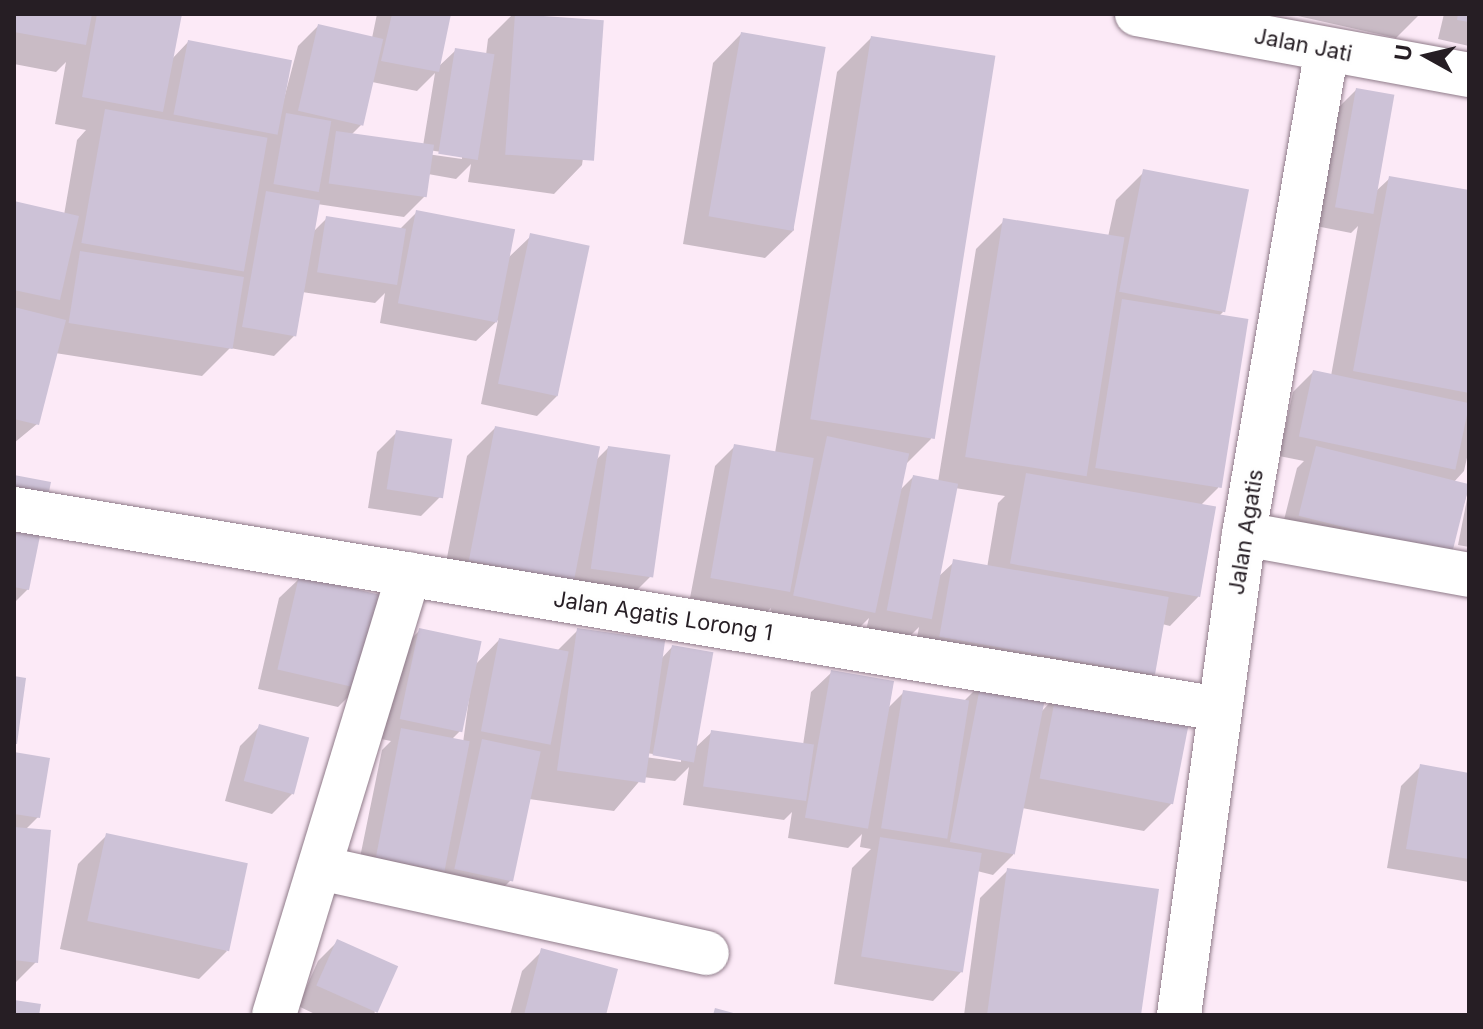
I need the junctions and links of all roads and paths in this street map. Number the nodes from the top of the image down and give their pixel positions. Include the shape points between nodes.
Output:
1 (1137, 14) edge
2 (1327, 50) junction
3 (1469, 75) edge
4 (14, 509) edge
5 (1244, 534) junction
6 (409, 574) junction
7 (1469, 575) edge
8 (1219, 709) junction
9 (320, 868) junction
10 (707, 953) dead end
11 (274, 1015) edge
12 (1179, 1015) edge

1 - 2 street, Jalan Jati
2 - 3 street, Jalan Jati
2 - 5 street, Jalan Agatis
4 - 6 street, Jalan Agatis Lorong 1
5 - 7 street
5 - 8 street, Jalan Agatis
6 - 8 street, Jalan Agatis Lorong 1
6 - 9 street
8 - 12 street, Jalan Agatis
9 - 10 street
9 - 11 street

